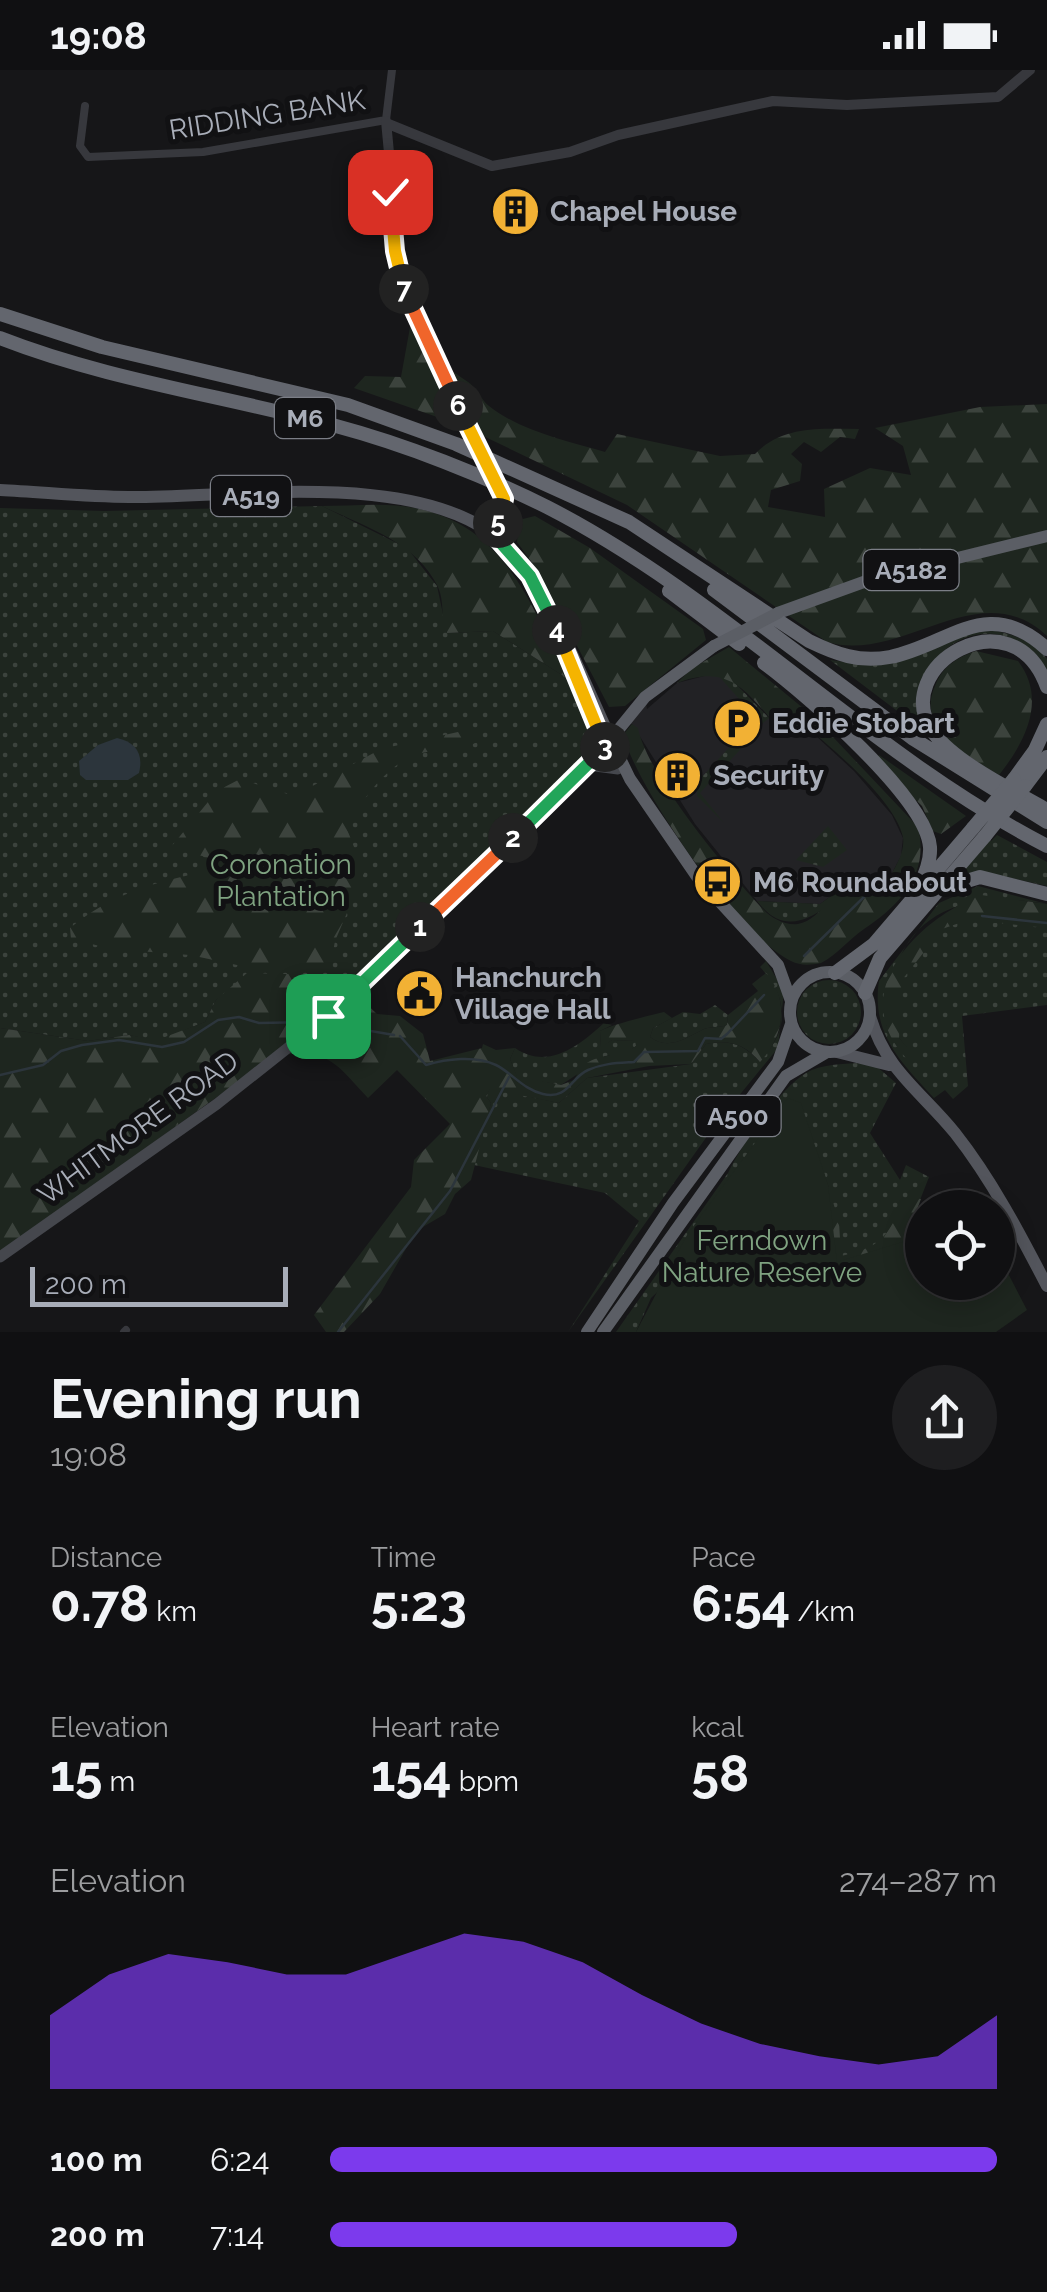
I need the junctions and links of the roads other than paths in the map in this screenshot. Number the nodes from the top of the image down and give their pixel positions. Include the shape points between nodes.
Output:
1 (392, 70) edge
2 (1030, 70) edge
3 (85, 106) dead end
4 (386, 121) junction
5 (0, 314) edge
6 (0, 338) edge
7 (540, 482) junction
8 (0, 490) edge
9 (493, 534) junction
10 (597, 534) junction
11 (1047, 536) edge
12 (1047, 649) edge
13 (583, 685) junction
14 (1047, 687) edge
15 (1047, 724) edge
16 (614, 732) junction
17 (606, 746) junction
18 (1047, 757) edge
19 (588, 765) junction
20 (618, 769) junction
21 (1020, 782) junction
22 (638, 789) junction
23 (1047, 810) edge
24 (1047, 822) edge
25 (979, 832) junction
26 (1047, 846) edge
27 (917, 892) junction
28 (934, 893) junction
29 (1047, 894) edge
30 (778, 965) junction
31 (835, 973) junction
32 (813, 976) junction
33 (865, 992) junction
34 (791, 1000) junction
35 (870, 1016) junction
36 (791, 1024) junction
37 (832, 1052) junction
38 (891, 1066) junction
39 (0, 1257) edge
40 (1047, 1286) edge
41 (587, 1332) edge
42 (603, 1332) edge

1 - 4 street
2 - 4 street via 998,98 773,101 492,166
3 - 4 street, RIDDING BANK via 81,150 96,158 203,152
4 - 9 street, bridge via 401,280 504,502
5 - 7 highway, M6 via 102,347 348,405
6 - 10 highway, M6 via 340,426 482,479
7 - 12 highway, M6 via 629,522 839,656 893,656 987,623 1023,632
7 - 24 highway, M6 via 648,542 912,738
8 - 9 main road, A519 via 125,498 384,495 456,512
9 - 13 main road, A519 via 530,576
10 - 26 highway, M6 via 689,594 950,788
10 - 27 highway, M6 via 810,700 917,809 930,847
11 - 16 highway, A5182, bridge via 872,579 778,613 714,646 645,697
13 - 16 main road, A519 via 597,696
13 - 17 main road, A519 via 608,732
14 - 23 highway via 1026,655 986,640 952,653 931,675 924,697 929,726 944,744
15 - 21 highway, M6
16 - 17 highway, A5182
16 - 22 highway, A519
17 - 19 main road, WHITMORE ROAD
17 - 20 highway, A519
18 - 21 highway, M6
19 - 20 main road
19 - 39 main road, WHITMORE ROAD via 328,1016
20 - 22 highway, A519
21 - 25 highway, M6, bridge
22 - 30 highway, A519 via 698,878
25 - 27 highway, M6
25 - 28 highway, M6
27 - 31 highway, M6 via 866,952
28 - 29 highway via 980,876
28 - 33 highway, M6 via 880,958
30 - 32 highway, A519
30 - 34 highway, A519
31 - 32 highway
31 - 33 highway
32 - 34 highway
33 - 35 highway
34 - 36 highway
35 - 37 highway via 857,1042
35 - 38 main road
36 - 37 highway via 805,1044
36 - 41 highway, A500 via 778,1062
37 - 38 main road
37 - 42 highway, A500 via 786,1076
38 - 40 main road via 955,1133

